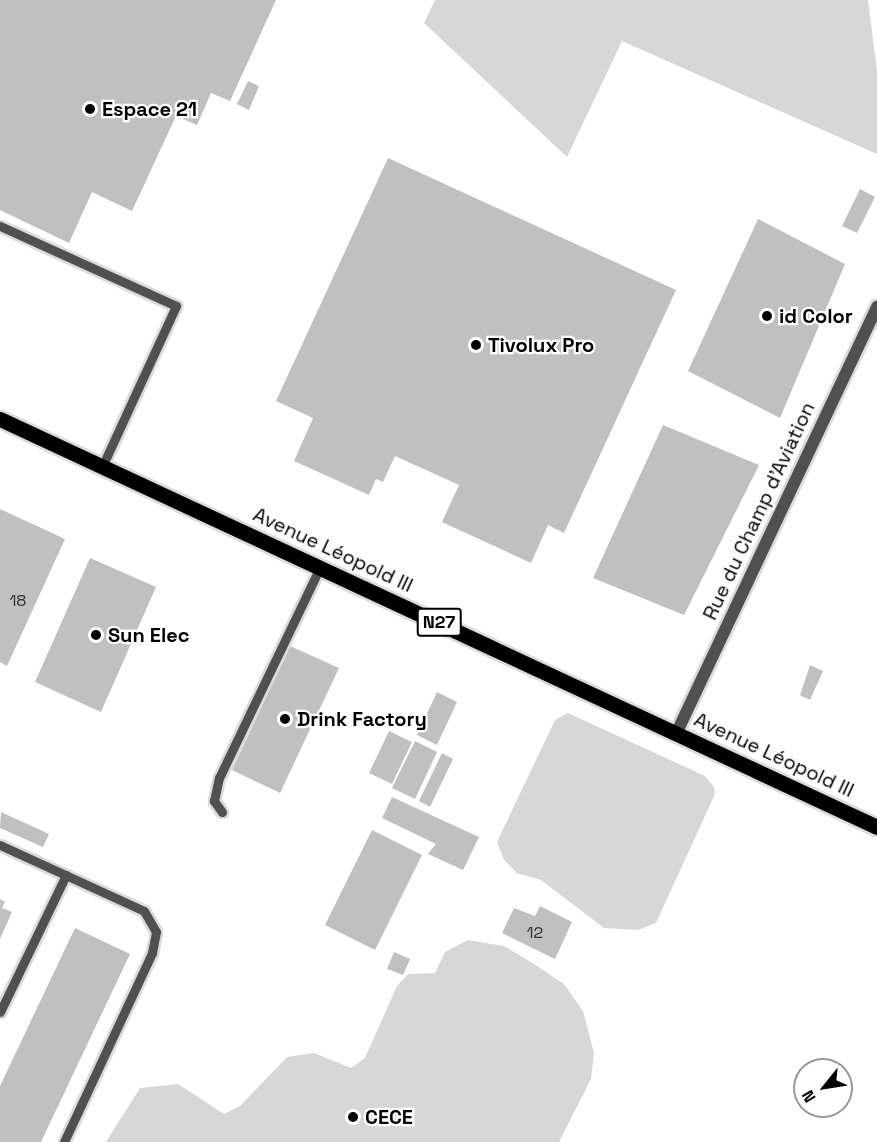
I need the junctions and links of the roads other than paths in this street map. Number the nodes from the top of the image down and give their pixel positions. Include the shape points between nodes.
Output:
1 (0, 226) edge
2 (877, 308) edge
3 (1, 423) edge
4 (102, 466) junction
5 (320, 567) junction
6 (677, 732) junction
7 (222, 812) dead end
8 (877, 827) edge
9 (0, 845) edge
10 (66, 875) junction
11 (0, 1012) edge
12 (64, 1142) edge

1 - 4 lane via 176,306
2 - 6 street, Rue du Champ d'Aviation
3 - 4 main road, Avenue Léopold III / N27
4 - 5 main road, Avenue Léopold III / N27
5 - 6 main road, Avenue Léopold III / N27
5 - 7 lane via 219,778 214,801
6 - 8 main road, Avenue Léopold III / N27
9 - 10 lane
10 - 11 lane
10 - 12 lane via 144,910 156,932 152,953

